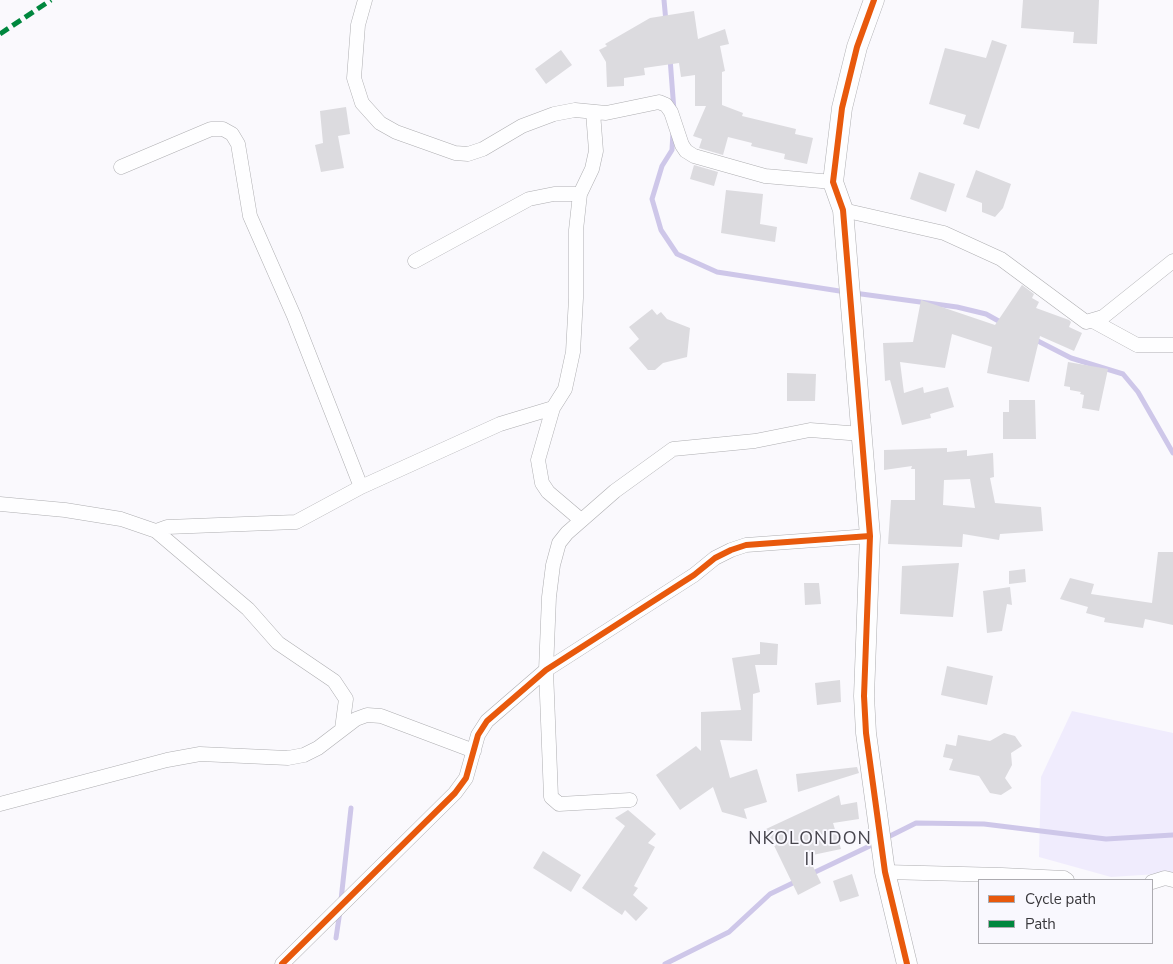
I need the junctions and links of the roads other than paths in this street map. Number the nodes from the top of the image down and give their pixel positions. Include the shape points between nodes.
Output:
1 (365, 0) edge
2 (874, 0) edge
3 (593, 112) junction
4 (121, 167) dead end
5 (833, 182) junction
6 (580, 194) junction
7 (843, 210) junction
8 (416, 261) dead end
9 (1173, 261) edge
10 (1094, 321) junction
11 (1173, 345) edge
12 (553, 408) junction
13 (862, 434) junction
14 (361, 487) junction
15 (0, 504) edge
16 (581, 520) junction
17 (156, 531) junction
18 (870, 536) junction
19 (546, 670) junction
20 (342, 729) junction
21 (474, 751) junction
22 (630, 800) dead end
23 (0, 804) edge
24 (885, 872) junction
25 (1066, 879) edge
26 (1173, 880) edge
27 (1153, 882) edge
28 (282, 964) edge
29 (907, 964) edge

1 - 3 street via 358,25 354,78 362,103 380,123 396,132 455,153 468,154 522,126 554,114 575,110
2 - 5 street via 857,46 842,108
3 - 5 street via 606,113 659,102 671,112 682,145 694,156 766,176
3 - 6 street via 596,151 592,169
4 - 14 street via 211,129 232,134 238,144 250,216 294,316
5 - 7 street
6 - 8 street via 554,194 529,199
6 - 12 street via 573,352 565,389
7 - 10 street via 944,233 1001,259 1077,316 1086,322
7 - 13 street
9 - 10 street
10 - 11 street via 1136,345
12 - 14 street via 500,424
12 - 16 street via 538,460 539,472 548,492
13 - 16 street via 810,430 673,449
13 - 18 street
14 - 17 street via 296,522 167,527
15 - 17 street via 121,519
16 - 19 street via 559,543 553,565
17 - 20 street via 248,609 278,643 334,681 346,699
18 - 19 street via 731,550
18 - 24 street via 864,696
19 - 21 street via 487,721 478,735
19 - 22 street via 551,798 558,804
20 - 21 street via 367,715 381,716
20 - 23 street via 304,755 288,758 200,754
21 - 28 street via 466,778 455,793
24 - 25 street
24 - 29 street
26 - 27 street via 1165,878

